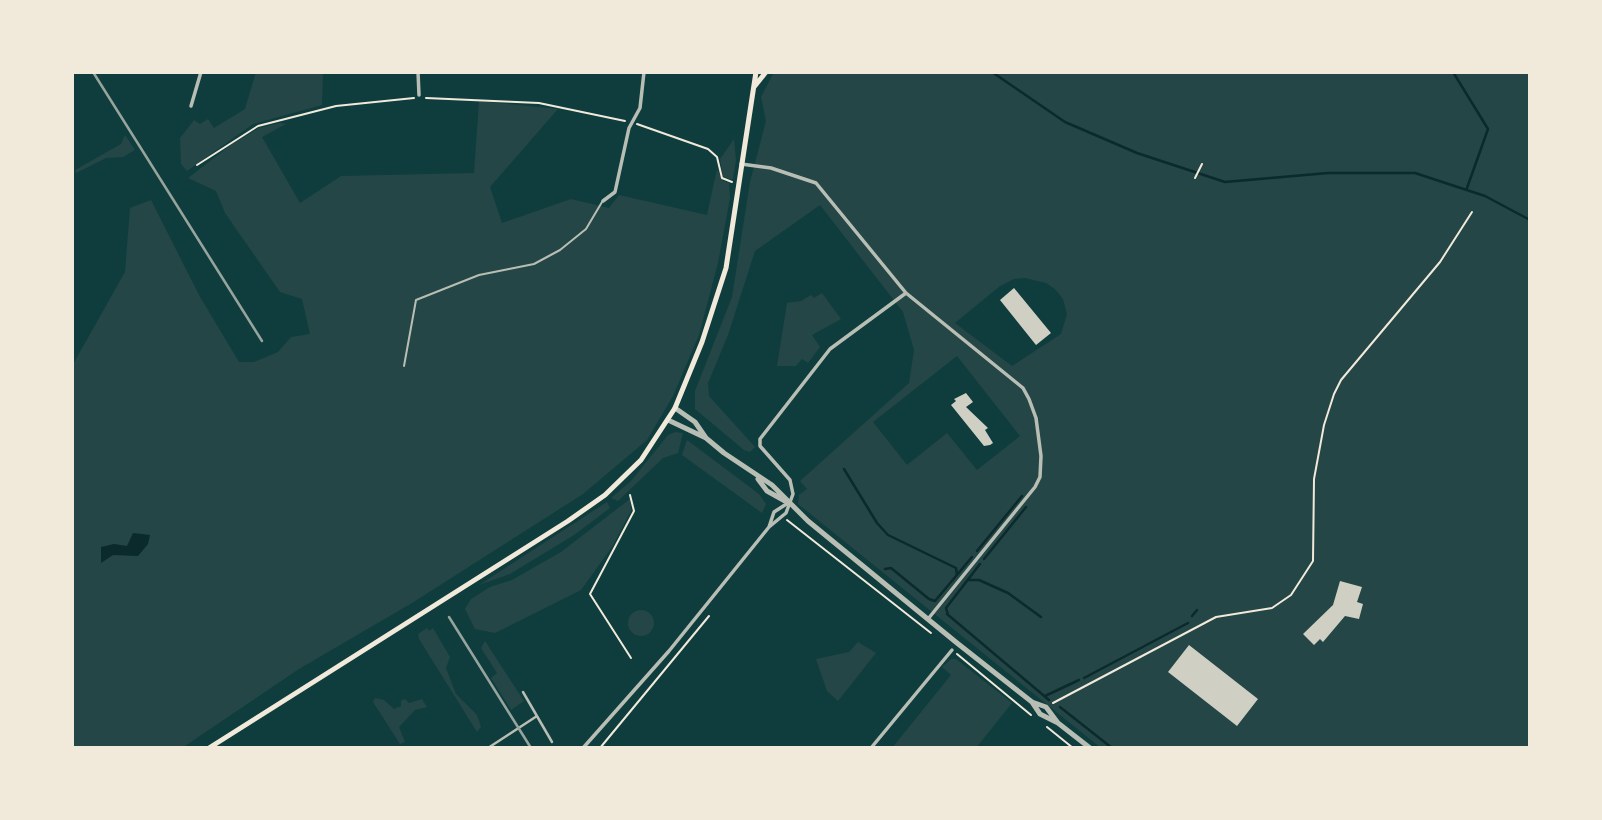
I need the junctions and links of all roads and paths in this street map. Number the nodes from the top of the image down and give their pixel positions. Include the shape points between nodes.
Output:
1 (201, 72) edge
2 (418, 72) edge
3 (644, 72) edge
4 (756, 72) edge
5 (766, 72) edge
6 (754, 87) junction
7 (419, 95) dead end
8 (191, 106) dead end
9 (633, 123) junction
10 (741, 164) junction
11 (1202, 164) dead end
12 (197, 165) dead end
13 (1195, 178) dead end
14 (739, 183) junction
15 (603, 201) joint
16 (1472, 212) dead end
17 (906, 293) junction
18 (404, 366) dead end
19 (675, 408) junction
20 (668, 420) junction
21 (706, 438) junction
22 (630, 495) dead end
23 (788, 503) junction
24 (786, 519) dead end
25 (769, 527) junction
26 (709, 615) dead end
27 (928, 619) junction
28 (922, 626) dead end
29 (953, 650) joint
30 (631, 658) dead end
31 (999, 690) dead end
32 (523, 692) dead end
33 (1032, 702) junction
34 (1046, 707) junction
35 (537, 716) junction
36 (1058, 723) junction
37 (552, 742) dead end
38 (209, 748) edge
39 (488, 748) edge
40 (583, 748) edge
41 (600, 748) edge
42 (871, 748) edge
43 (1090, 748) edge

1 - 8 street
2 - 7 street
3 - 9 street via 640,108
4 - 6 main road
5 - 6 main road
6 - 10 main road
9 - 12 path via 552,105 465,97 374,101 258,126
9 - 14 path via 708,149 717,157 724,180
9 - 15 street via 615,192
10 - 14 main road
10 - 17 street via 817,183
11 - 13 path
14 - 19 main road via 726,268
15 - 18 lane via 586,229 534,264 479,275 416,300
16 - 34 path via 1440,262 1334,394 1314,479 1313,561 1291,595 1272,608 1216,617
17 - 23 street via 830,349 760,439 760,446 790,480 793,494
17 - 27 street via 1023,388 1036,418 1041,456 1040,477 1024,504
19 - 20 main road
19 - 21 street via 695,422
20 - 21 street
20 - 38 main road via 641,460 606,495
21 - 23 street via 772,485
22 - 30 path via 634,511 590,594
23 - 25 street via 782,518
23 - 25 street via 774,512
23 - 27 street
24 - 28 path
25 - 40 street
26 - 41 path
27 - 33 street
29 - 31 path
29 - 42 street
32 - 35 street
33 - 34 street
33 - 36 street via 1041,714
34 - 36 street
35 - 37 street
35 - 39 street
36 - 43 street

